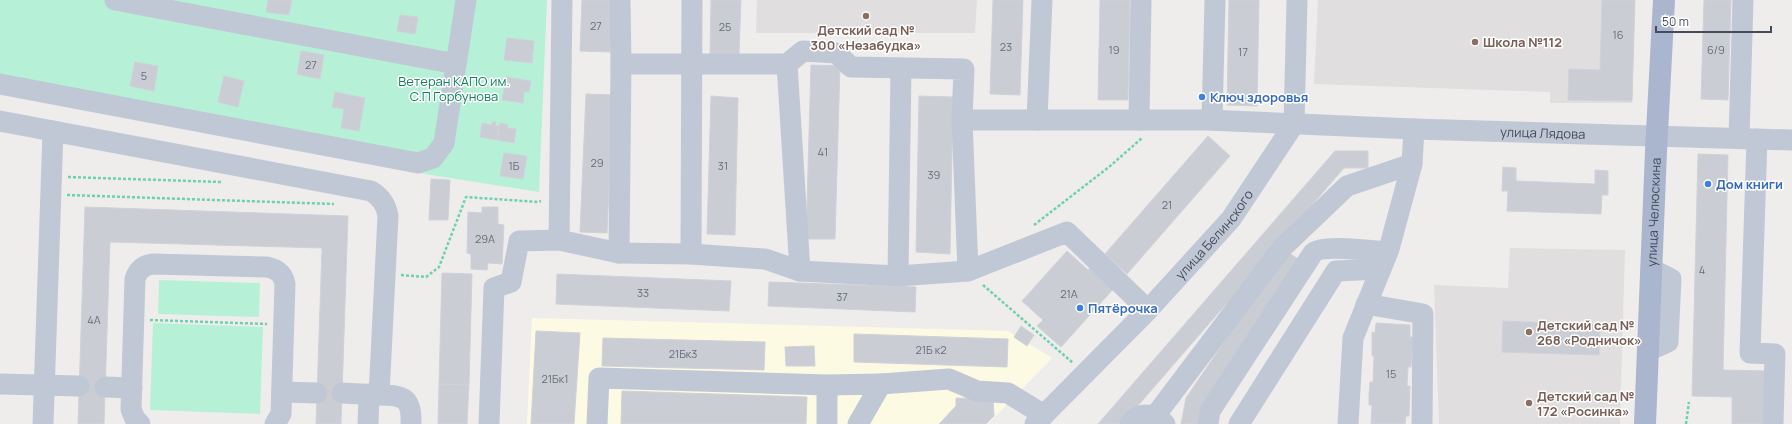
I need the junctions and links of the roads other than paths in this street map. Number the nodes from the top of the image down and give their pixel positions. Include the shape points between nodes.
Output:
1 (116, 0) edge
2 (466, 0) edge
3 (562, 0) edge
4 (620, 0) edge
5 (692, 0) edge
6 (1042, 0) edge
7 (1141, 0) edge
8 (1216, 0) edge
9 (1297, 0) edge
10 (1664, 0) edge
11 (1743, 0) edge
12 (456, 64) junction
13 (621, 64) junction
14 (692, 64) junction
15 (787, 64) junction
16 (901, 68) junction
17 (0, 84) edge
18 (962, 120) junction
19 (1036, 120) junction
20 (1139, 120) junction
21 (1212, 120) junction
22 (0, 121) edge
23 (1294, 124) junction
24 (1414, 129) junction
25 (53, 131) junction
26 (1657, 136) junction
27 (1748, 139) junction
28 (1792, 140) edge
29 (1412, 164) junction
30 (559, 240) junction
31 (619, 253) junction
32 (691, 254) junction
33 (1384, 260) junction
34 (800, 271) junction
35 (968, 271) junction
36 (898, 276) junction
37 (1366, 304) junction
38 (1148, 310) junction
39 (0, 384) edge
40 (881, 384) junction
41 (45, 385) junction
42 (827, 385) junction
43 (79, 386) dead end
44 (105, 387) dead end
45 (132, 388) junction
46 (282, 392) junction
47 (318, 393) tunnel mouth
48 (342, 393) tunnel mouth
49 (374, 394) junction
50 (1040, 419) edge
51 (1160, 420) edge
52 (44, 424) edge
53 (140, 424) edge
54 (275, 424) edge
55 (368, 424) edge
56 (411, 424) edge
57 (489, 424) edge
58 (597, 424) edge
59 (827, 424) edge
60 (858, 424) edge
61 (1130, 424) edge
62 (1208, 424) edge
63 (1239, 424) edge
64 (1348, 424) edge
65 (1422, 424) edge
66 (1645, 424) edge
67 (1773, 424) edge

1 - 12 street
2 - 12 street
3 - 30 street
4 - 13 street
5 - 14 street
6 - 19 street
7 - 20 street
8 - 21 street
9 - 23 street
10 - 26 main road, улица Челюскина
11 - 27 street
12 - 17 street via 444,142 433,158 418,163
13 - 14 street
13 - 31 street
14 - 15 street
14 - 32 street
15 - 16 street via 803,51 836,53 851,67
15 - 34 street
16 - 18 street via 964,69
16 - 36 street
18 - 19 street, улица Лядова
18 - 35 street
19 - 20 street, улица Лядова
20 - 21 street, улица Лядова
21 - 23 street, улица Лядова
22 - 25 street
23 - 24 street, улица Лядова
23 - 38 street, улица Белинского via 1231,219
24 - 26 street, улица Лядова
24 - 29 street
25 - 41 street
25 - 49 street via 371,191 381,199 387,209 385,275
26 - 27 street, улица Лядова
26 - 66 main road, улица Челюскина
27 - 28 street, улица Лядова
27 - 67 street via 1750,353 1775,354
29 - 33 street
29 - 51 street via 1347,186 1282,248
30 - 31 street
30 - 57 street via 518,241 511,282 494,288
31 - 32 street
32 - 34 street via 765,259
33 - 37 street
33 - 62 street via 1332,249 1317,250 1313,253 1210,410
33 - 63 street via 1336,271
34 - 36 street
35 - 36 street
35 - 38 street via 1067,232
37 - 64 street via 1353,338
37 - 65 street via 1423,314
38 - 50 street, улица Белинского
39 - 41 street
40 - 42 street
40 - 50 street via 949,380 977,390 1008,393
40 - 60 street
41 - 43 street
41 - 52 street
42 - 58 street via 599,378
42 - 59 street
44 - 45 street
45 - 46 street via 135,279 140,269 148,264 267,267 278,271 284,278
45 - 53 street via 132,415
46 - 47 street
46 - 54 street via 281,414
48 - 49 street
49 - 55 street
49 - 56 street via 395,395 405,400 411,410
51 - 61 street via 1143,415

